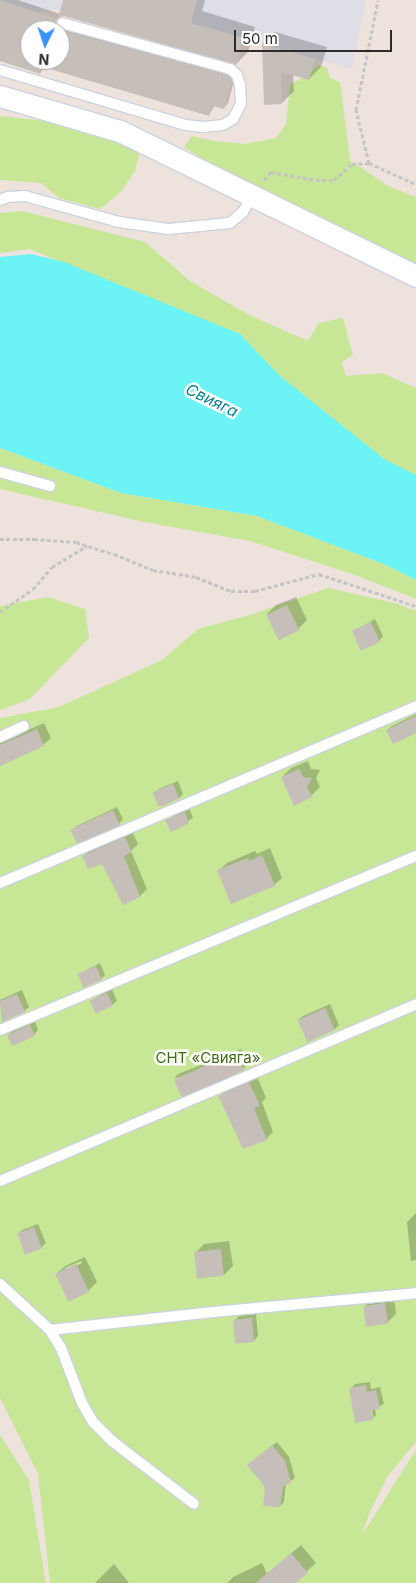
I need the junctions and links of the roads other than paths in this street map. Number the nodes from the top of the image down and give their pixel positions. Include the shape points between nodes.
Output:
1 (70, 25) edge
2 (0, 70) edge
3 (0, 96) edge
4 (252, 195) junction
5 (0, 200) edge
6 (416, 276) edge
7 (0, 472) edge
8 (50, 486) dead end
9 (416, 706) edge
10 (24, 726) dead end
11 (0, 738) edge
12 (416, 856) edge
13 (0, 883) edge
14 (416, 1004) edge
15 (0, 1030) edge
16 (0, 1181) edge
17 (0, 1284) edge
18 (416, 1293) edge
19 (50, 1330) junction
20 (194, 1504) dead end

1 - 2 lane via 230,69 238,74 241,104 233,119 223,125 186,125
3 - 4 street via 120,131
4 - 5 lane via 243,212 230,223 169,228 119,222 25,196
4 - 6 street
7 - 8 lane
9 - 13 lane
10 - 11 lane
12 - 15 lane
14 - 16 lane
17 - 19 lane
18 - 19 lane
19 - 20 lane via 61,1348 92,1422

